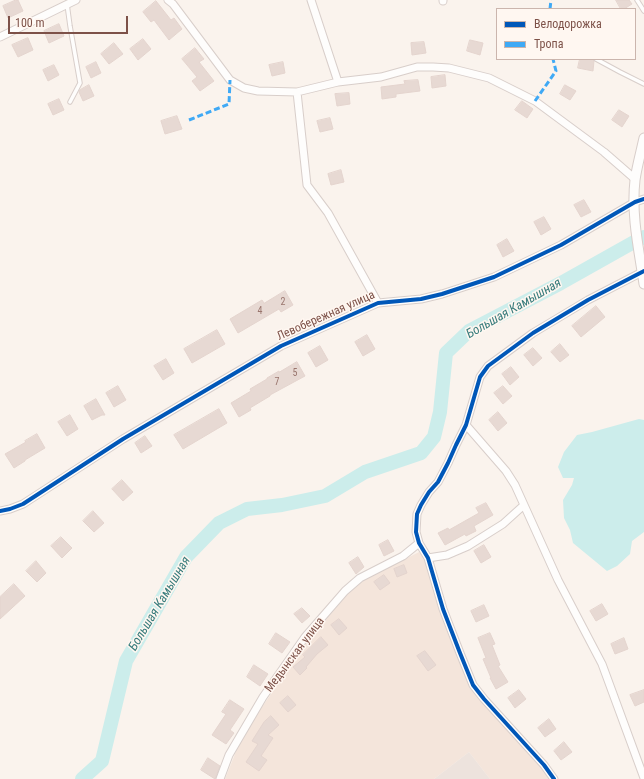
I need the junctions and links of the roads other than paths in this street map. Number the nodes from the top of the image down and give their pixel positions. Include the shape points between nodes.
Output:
1 (76, 0) edge
2 (168, 0) edge
3 (311, 0) edge
4 (637, 0) edge
5 (68, 4) junction
6 (644, 11) edge
7 (0, 37) edge
8 (598, 60) edge
9 (338, 82) junction
10 (644, 84) edge
11 (296, 92) junction
12 (70, 102) dead end
13 (644, 138) edge
14 (635, 179) junction
15 (644, 199) edge
16 (634, 202) junction
17 (643, 271) edge
18 (644, 284) edge
19 (378, 303) junction
20 (466, 425) junction
21 (524, 505) junction
22 (0, 511) edge
23 (419, 543) junction
24 (428, 558) junction
25 (644, 778) edge
26 (220, 779) edge
27 (554, 779) edge

1 - 5 street
2 - 11 street via 230,80 244,88 258,91
3 - 9 street
4 - 6 lane
5 - 7 street
5 - 12 lane via 80,83
8 - 10 lane
9 - 11 street
9 - 14 street via 381,77 417,67 433,66 489,78 535,101 604,152
11 - 19 street via 307,186 328,213
13 - 14 street
14 - 16 street
15 - 16 street, Левобережная улица
16 - 17 street
16 - 19 street, Левобережная улица via 562,245 494,277 421,299
17 - 18 street
17 - 20 street via 533,332 488,366 480,378
19 - 22 street, Левобережная улица via 281,346 123,439 23,504
20 - 21 street via 506,470
20 - 23 street via 438,482 417,514 416,532
21 - 24 street via 503,524 468,546 447,555
21 - 25 street via 558,580 602,664
23 - 24 street
23 - 26 street, Медынская улица via 403,556 360,578 345,591 305,637 263,697 229,755
24 - 27 street via 443,609 473,685

